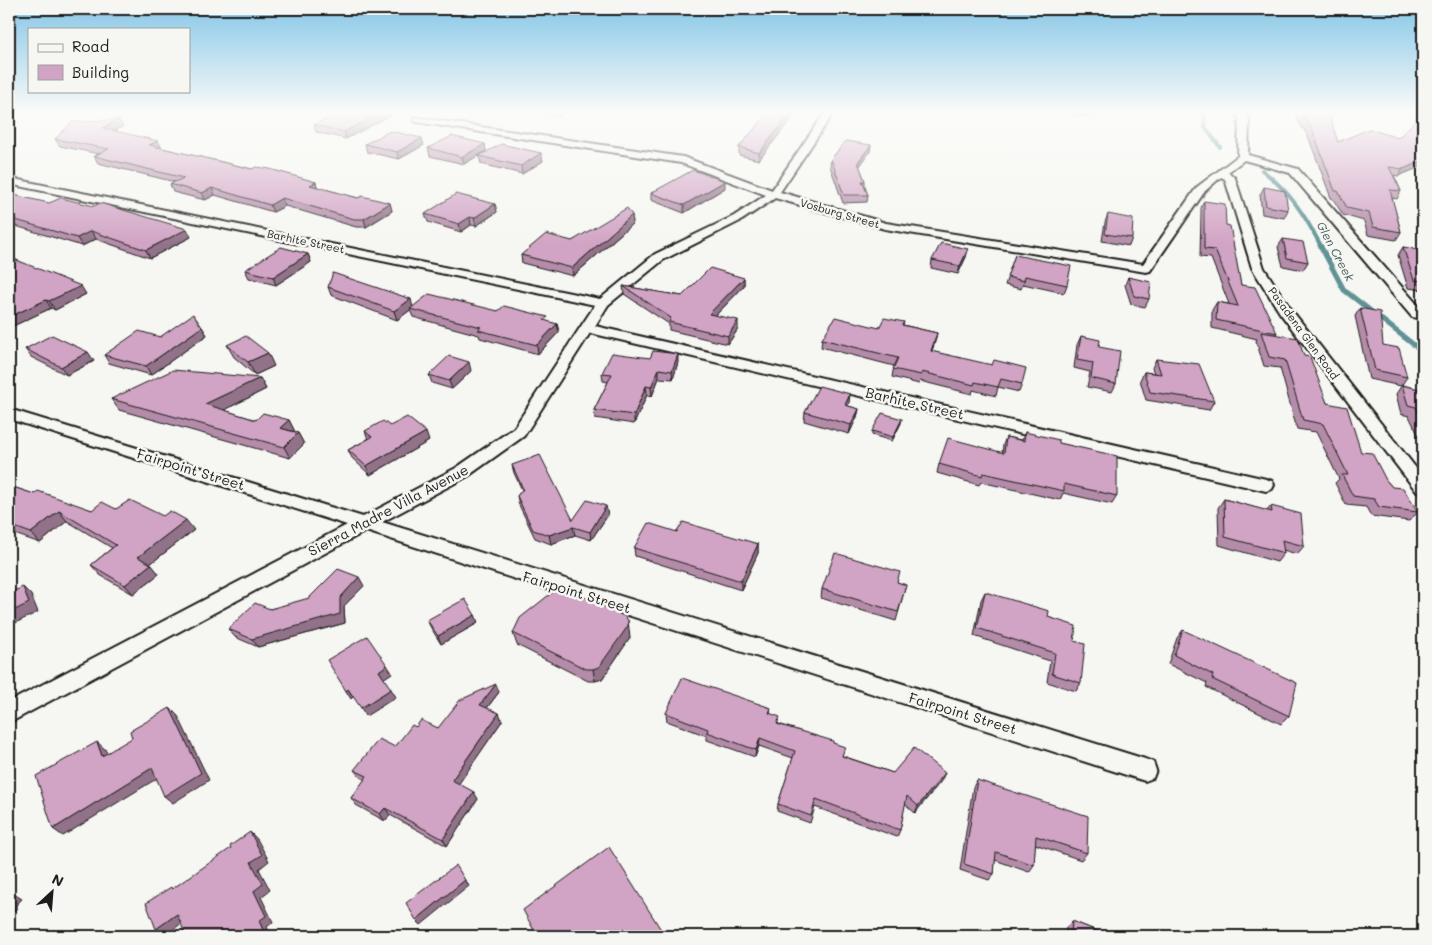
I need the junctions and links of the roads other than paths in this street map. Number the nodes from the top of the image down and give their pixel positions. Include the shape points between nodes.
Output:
1 (658, 156) edge
2 (800, 156) edge
3 (1243, 157) joint
4 (1221, 172) junction
5 (9, 181) edge
6 (774, 194) junction
7 (603, 303) junction
8 (1423, 315) edge
9 (588, 328) junction
10 (9, 414) edge
11 (1266, 485) dead end
12 (1423, 488) edge
13 (362, 524) junction
14 (9, 713) edge
15 (1145, 770) dead end

1 - 6 street, Vosburg Street via 683,160
2 - 6 street, Sierra Madre Villa Avenue
3 - 4 street
3 - 8 street via 1294,171 1386,280 1417,314
4 - 6 street, Vosburg Street via 1202,189 1146,268 885,226
4 - 12 street, Pasadena Glen Road via 1230,178 1258,268 1285,310
5 - 7 street, Barhite Street
6 - 7 street, Sierra Madre Villa Avenue via 738,218 659,257
7 - 9 street, Sierra Madre Villa Avenue
9 - 11 street, Barhite Street
9 - 13 street, Sierra Madre Villa Avenue via 519,432 462,472
10 - 13 street, Fairpoint Street
13 - 14 street, Sierra Madre Villa Avenue
13 - 15 street, Fairpoint Street

